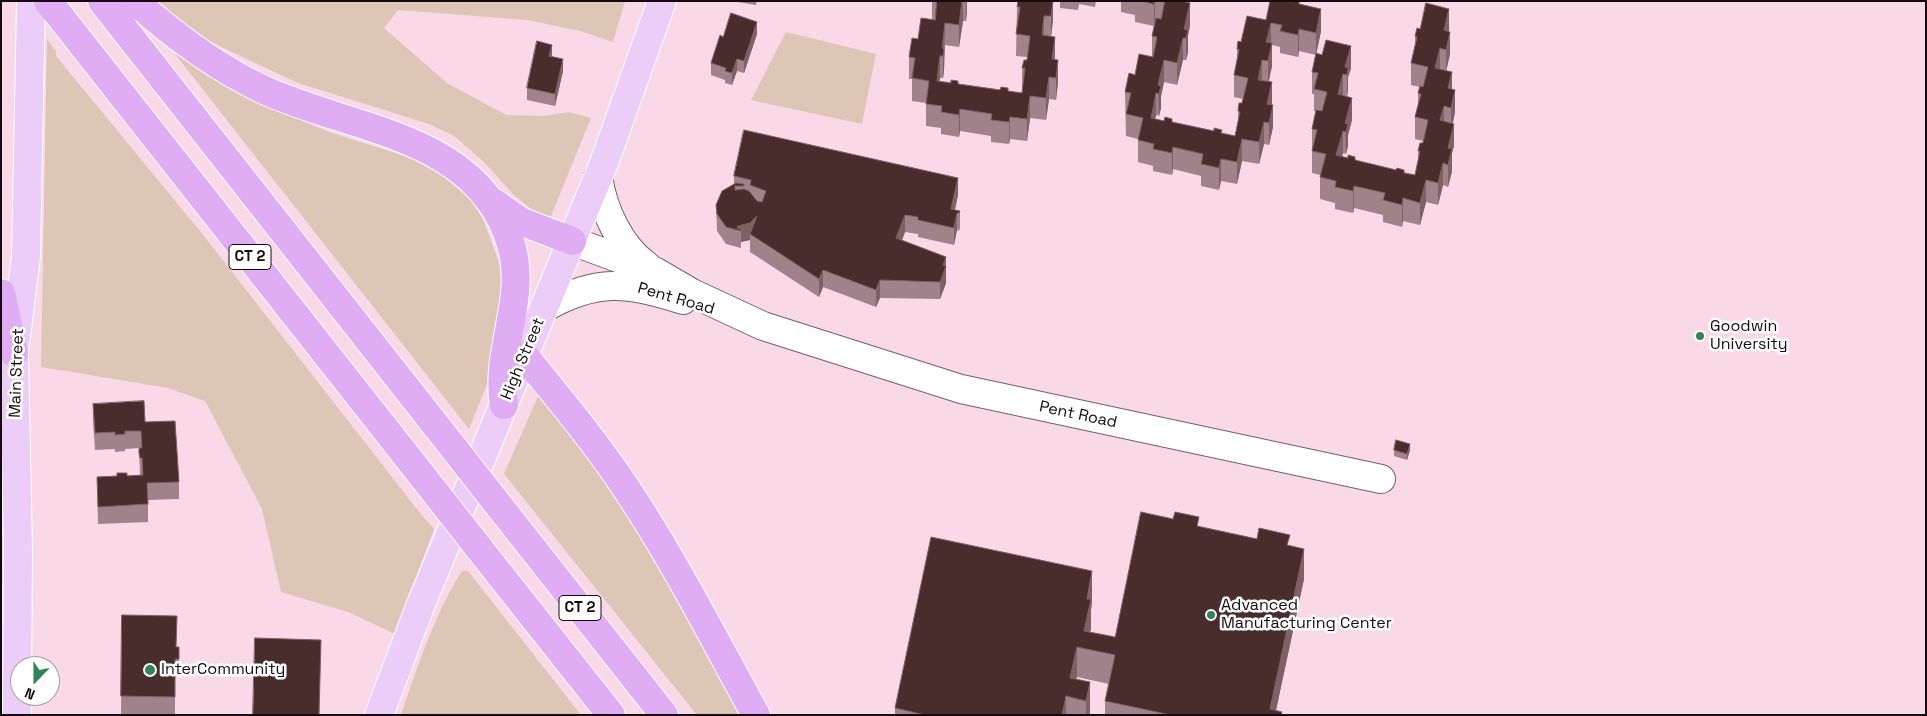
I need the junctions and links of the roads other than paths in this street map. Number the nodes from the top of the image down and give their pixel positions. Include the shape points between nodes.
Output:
1 (31, 1) edge
2 (102, 1) edge
3 (135, 1) edge
4 (662, 1) edge
5 (55, 10) edge
6 (598, 177) junction
7 (492, 202) junction
8 (572, 241) junction
9 (656, 272) junction
10 (1, 293) edge
11 (544, 308) junction
12 (780, 332) junction
13 (14, 353) junction
14 (524, 356) junction
15 (504, 405) junction
16 (1381, 480) dead end
17 (17, 715) edge
18 (379, 715) edge
19 (610, 715) edge
20 (664, 715) edge
21 (756, 715) edge

1 - 13 main road, Main Street via 26,256
2 - 20 highway, CT 2, bridge
3 - 7 highway via 178,36 249,82 279,96 432,151 465,173
4 - 6 main road, High Street
5 - 19 highway, CT 2, bridge
6 - 8 main road, High Street
6 - 9 street, Pent Road via 616,230 641,262
7 - 8 highway via 520,221
7 - 15 highway via 508,232 516,271 515,302 503,362
8 - 9 street, Pent Road
8 - 11 main road, High Street
9 - 12 street, Pent Road via 709,302
10 - 13 highway
11 - 12 street, Pent Road via 577,292 616,285 630,286
11 - 14 main road, High Street
12 - 16 street, Pent Road via 968,391
13 - 17 main road, Main Street
14 - 15 main road, High Street
14 - 21 highway via 626,487
15 - 18 main road, High Street via 410,630

